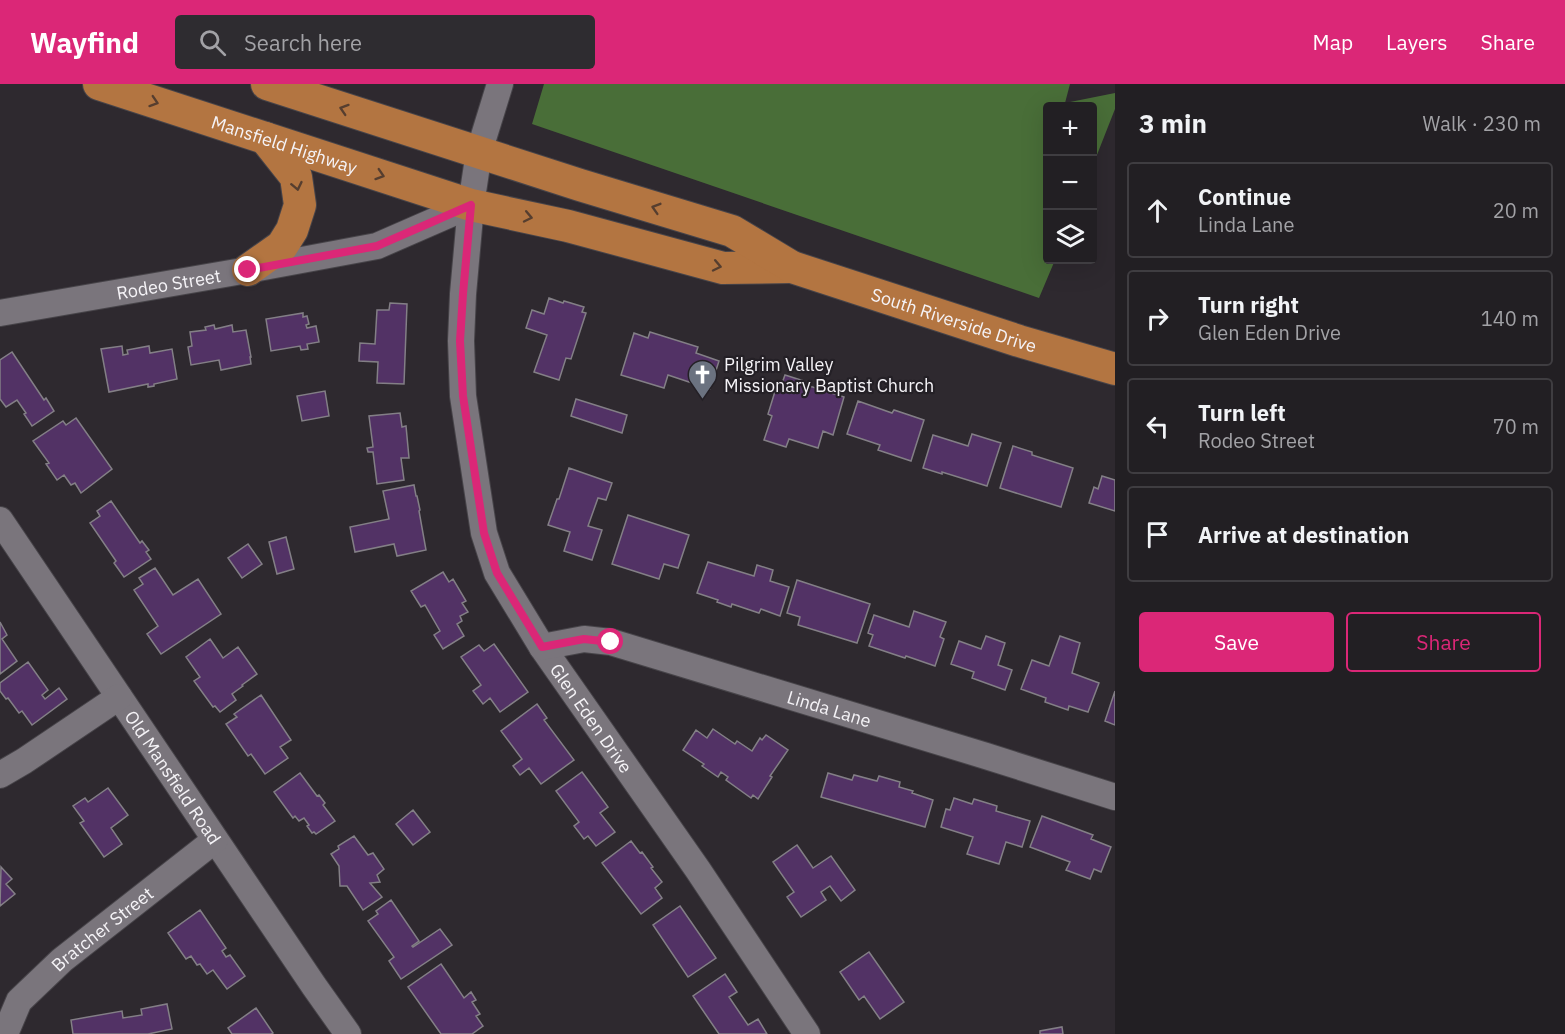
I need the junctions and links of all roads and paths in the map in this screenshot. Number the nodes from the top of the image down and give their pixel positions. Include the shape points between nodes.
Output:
1 (99, 84) edge
2 (267, 84) edge
3 (500, 84) edge
4 (265, 138) junction
5 (479, 152) junction
6 (471, 205) junction
7 (792, 267) junction
8 (248, 270) junction
9 (0, 313) edge
10 (1115, 369) edge
11 (0, 520) edge
12 (542, 647) junction
13 (119, 697) junction
14 (0, 775) edge
15 (1115, 797) edge
16 (215, 840) junction
17 (5, 1034) edge
18 (348, 1034) edge
19 (807, 1034) edge

1 -> 4 main road, Mansfield Highway
5 -> 2 main road
3 - 5 street, Glen Eden Drive
4 -> 6 main road, Mansfield Highway
4 -> 8 main road via 296,177 300,205 282,246
5 - 6 street, Glen Eden Drive
7 -> 5 main road, South Riverside Drive via 732,231
6 -> 7 main road, South Riverside Drive via 568,226 723,268
6 - 8 street, Rodeo Street via 377,246
6 - 12 street, Glen Eden Drive via 460,341 463,396 484,533 497,573
7 - 10 main road, South Riverside Drive
8 - 9 street, Rodeo Street
11 - 13 street, Old Mansfield Road
12 - 15 street, Linda Lane via 584,639 611,642
12 - 19 street, Glen Eden Drive
13 - 14 street
13 - 16 street, Old Mansfield Road
16 - 17 street, Bratcher Street via 62,960 19,1001
16 - 18 street, Old Mansfield Road

